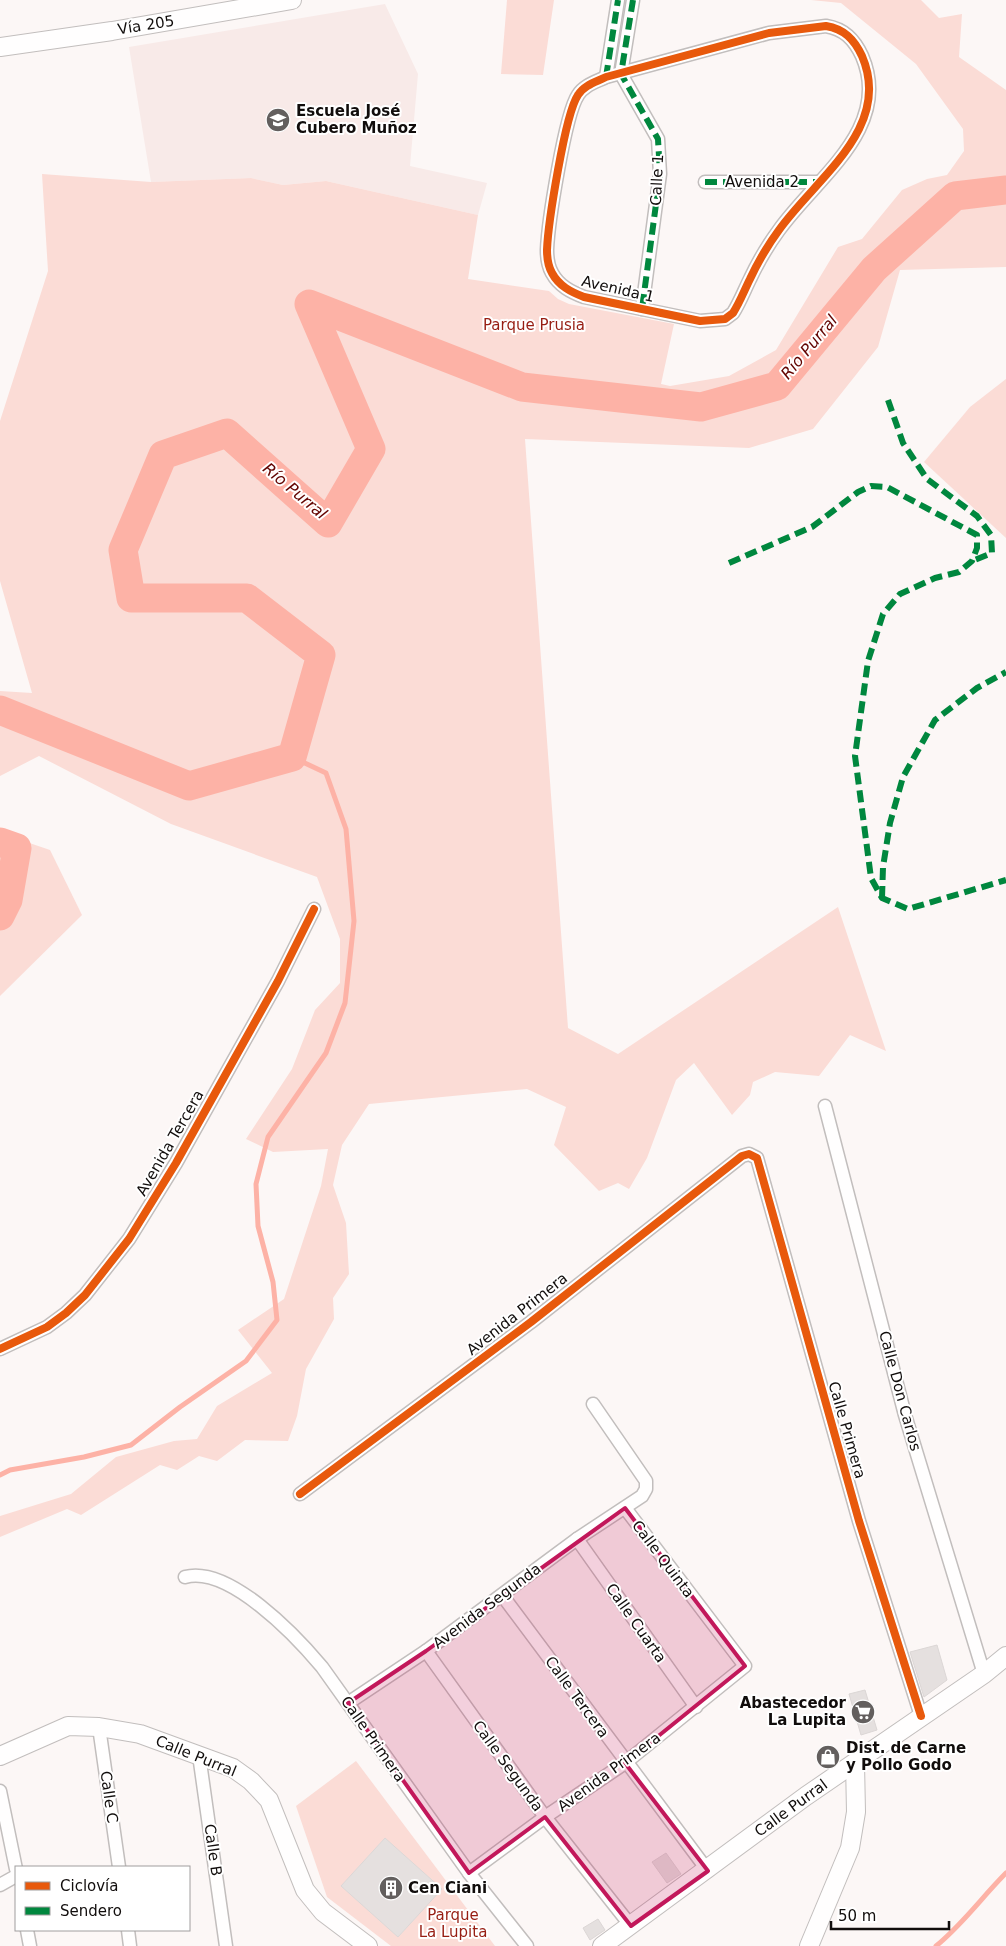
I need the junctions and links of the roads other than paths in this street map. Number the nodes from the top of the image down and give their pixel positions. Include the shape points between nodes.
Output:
1 (292, 0) edge
2 (618, 0) edge
3 (633, 0) edge
4 (226, 5) edge
5 (0, 47) edge
6 (621, 74) junction
7 (606, 77) junction
8 (705, 182) dead end
9 (819, 182) junction
10 (642, 309) junction
11 (314, 909) dead end
12 (825, 1106) dead end
13 (750, 1154) joint
14 (0, 1349) edge
15 (593, 1404) dead end
16 (300, 1494) dead end
17 (625, 1508) junction
18 (577, 1539) junction
19 (185, 1577) dead end
20 (502, 1595) junction
21 (426, 1651) junction
22 (1006, 1656) edge
23 (745, 1666) joint
24 (984, 1674) junction
25 (348, 1703) junction
26 (696, 1708) junction
27 (921, 1716) junction
28 (99, 1727) junction
29 (199, 1755) junction
30 (0, 1756) edge
31 (625, 1763) junction
32 (855, 1764) junction
33 (0, 1791) edge
34 (545, 1817) junction
35 (15, 1866) edge
36 (119, 1866) edge
37 (708, 1870) junction
38 (469, 1873) junction
39 (15, 1877) edge
40 (0, 1885) edge
41 (631, 1926) junction
42 (27, 1931) edge
43 (128, 1931) edge
44 (30, 1946) edge
45 (130, 1946) edge
46 (226, 1946) edge
47 (368, 1946) edge
48 (527, 1946) edge
49 (602, 1946) edge
50 (809, 1946) edge

1 - 4 street, Vía 205
2 - 7 street
3 - 6 street
4 - 5 street, Vía 205
6 - 7 street, Avenida 1
6 - 9 street, Avenida 1 via 769,33 826,26 839,28 858,47 865,64 870,98 866,115 846,151
6 - 10 street, Calle 1 via 652,126 658,139 660,157
7 - 10 street, Avenida 1 via 585,87 577,96 571,112 547,250 548,261 558,283 569,291
8 - 9 street, Avenida 2
9 - 10 street, Avenida 1 via 779,229 740,302 725,319 700,321
11 - 14 street, Avenida Tercera via 278,981 129,1240 85,1295 66,1313 47,1327
12 - 24 street, Calle Don Carlos via 905,1414
13 - 16 street, Avenida Primera via 742,1156 531,1322
13 - 27 street, Calle Primera via 757,1158 857,1512
15 - 17 street, Calle Quinta via 646,1481 642,1496
17 - 18 street, Avenida Segunda
17 - 23 street, Calle Quinta
18 - 20 street, Avenida Segunda
18 - 26 street, Calle Cuarta
19 - 25 street, Calle Primera via 208,1576 226,1583 266,1610 304,1645
20 - 21 street, Avenida Segunda
20 - 31 street, Calle Tercera
21 - 25 street, Avenida Segunda
21 - 34 street, Calle Segunda
22 - 24 street, Calle Purral
23 - 26 street, Avenida Primera
24 - 27 street, Calle Purral
25 - 38 street, Calle Primera
26 - 31 street, Avenida Primera
27 - 32 street, Calle Purral
28 - 29 street, Calle Purral via 140,1734
28 - 30 street, Calle Purral via 68,1726
28 - 36 street, Calle C
29 - 46 street, Calle B
29 - 47 street, Calle Purral via 233,1768 269,1800 305,1890 324,1912
31 - 34 street, Avenida Primera
31 - 37 street, Calle Tercera
32 - 37 street, Calle Purral via 806,1796
32 - 50 street via 856,1812 850,1848
33 - 35 street
34 - 38 street, Avenida Primera
34 - 41 street, Calle Segunda
37 - 41 street, Calle Purral
38 - 48 street, Calle Primera
39 - 40 street
41 - 49 street, Calle Purral
42 - 44 street
43 - 45 street

